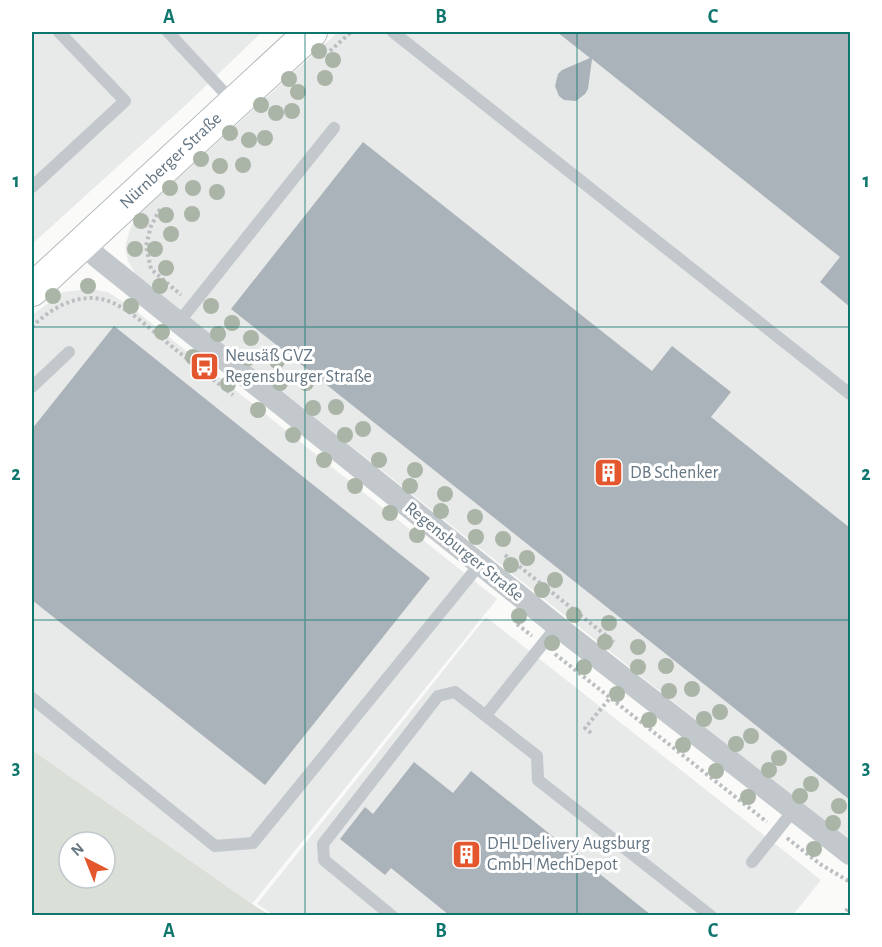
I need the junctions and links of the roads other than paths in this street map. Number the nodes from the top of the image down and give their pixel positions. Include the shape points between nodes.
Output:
1 (59, 32) edge
2 (168, 32) edge
3 (393, 32) edge
4 (318, 44) edge
5 (234, 103) junction
6 (334, 128) dead end
7 (32, 187) edge
8 (83, 242) junction
9 (32, 290) edge
10 (179, 322) junction
11 (69, 352) dead end
12 (32, 387) edge
13 (850, 394) edge
14 (480, 564) junction
15 (557, 626) junction
16 (32, 698) edge
17 (486, 715) junction
18 (793, 811) junction
19 (850, 854) edge
20 (752, 862) dead end
21 (392, 915) edge
22 (711, 915) edge

1 - 7 lane via 125,101
2 - 5 lane
3 - 13 lane
4 - 5 street, Nürnberger Straße
5 - 8 street, Nürnberger Straße
6 - 10 lane
8 - 9 street, Nürnberger Straße
8 - 10 street, Regensburger Straße
10 - 14 street, Regensburger Straße
11 - 12 lane
14 - 15 street, Regensburger Straße
14 - 16 lane via 253,843 215,846
15 - 17 lane
15 - 18 street, Regensburger Straße
17 - 21 lane via 455,692 438,696 323,844 324,860
17 - 22 lane via 537,756 538,780
18 - 19 street, Regensburger Straße
18 - 20 lane

